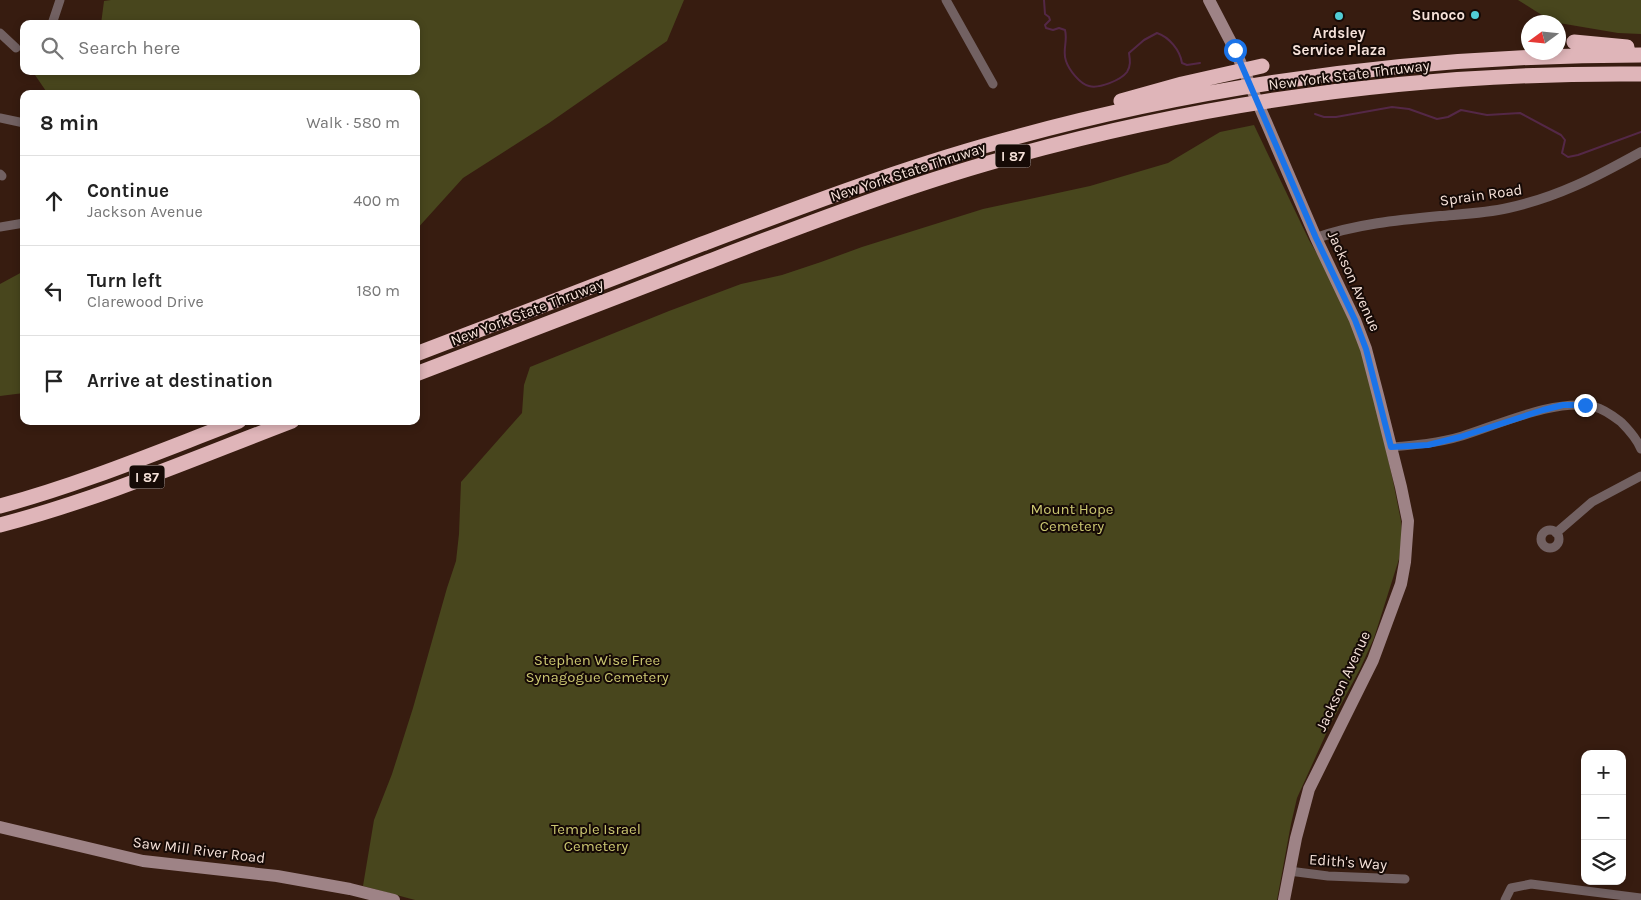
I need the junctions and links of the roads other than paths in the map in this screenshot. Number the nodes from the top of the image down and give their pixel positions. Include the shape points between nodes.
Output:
1 (60, 0) edge
2 (946, 0) edge
3 (1209, 0) edge
4 (53, 20) edge
5 (0, 33) edge
6 (1574, 42) dead end
7 (16, 48) dead end
8 (1641, 48) edge
9 (1641, 55) edge
10 (1262, 66) dead end
11 (1641, 74) edge
12 (993, 84) dead end
13 (0, 118) edge
14 (20, 122) edge
15 (1022, 135) junction
16 (1641, 152) edge
17 (20, 224) edge
18 (0, 227) edge
19 (1316, 238) junction
20 (420, 352) edge
21 (420, 372) edge
22 (229, 425) edge
23 (281, 425) edge
24 (1391, 447) junction
25 (1641, 449) edge
26 (1641, 476) edge
27 (0, 506) edge
28 (0, 525) edge
29 (1556, 533) dead end
30 (0, 827) edge
31 (1289, 871) junction
32 (1405, 879) dead end
33 (1641, 898) edge
34 (394, 900) edge
35 (1284, 900) edge
36 (1505, 900) edge

1 - 4 street
2 - 12 street
3 - 19 main road, Jackson Avenue via 1235,50
5 - 7 street
6 - 8 highway
9 - 15 highway, New York State Thruway / I 87 via 1463,61 1305,77 1159,103
10 - 15 highway via 1150,93
11 - 21 highway, New York State Thruway / I 87 via 1478,78 1347,91 1200,113 1071,141 860,204
13 - 14 street
15 - 20 highway, New York State Thruway / I 87 via 838,193
16 - 19 street, Sprain Road via 1588,181 1534,202 1483,212 1369,224
17 - 18 street
19 - 24 main road, Jackson Avenue via 1366,349
22 - 27 highway, I 87 via 97,476
23 - 28 highway, I 87 via 94,496
24 - 25 street via 1428,445 1543,410 1563,405 1585,405 1615,417
24 - 31 main road, Jackson Avenue via 1408,521 1400,584 1373,660 1309,789
26 - 29 street via 1592,502
30 - 34 main road, Saw Mill River Road via 143,861 277,876
31 - 32 street, Edith's Way
31 - 35 main road, Jackson Avenue
33 - 36 street via 1531,884 1511,888

